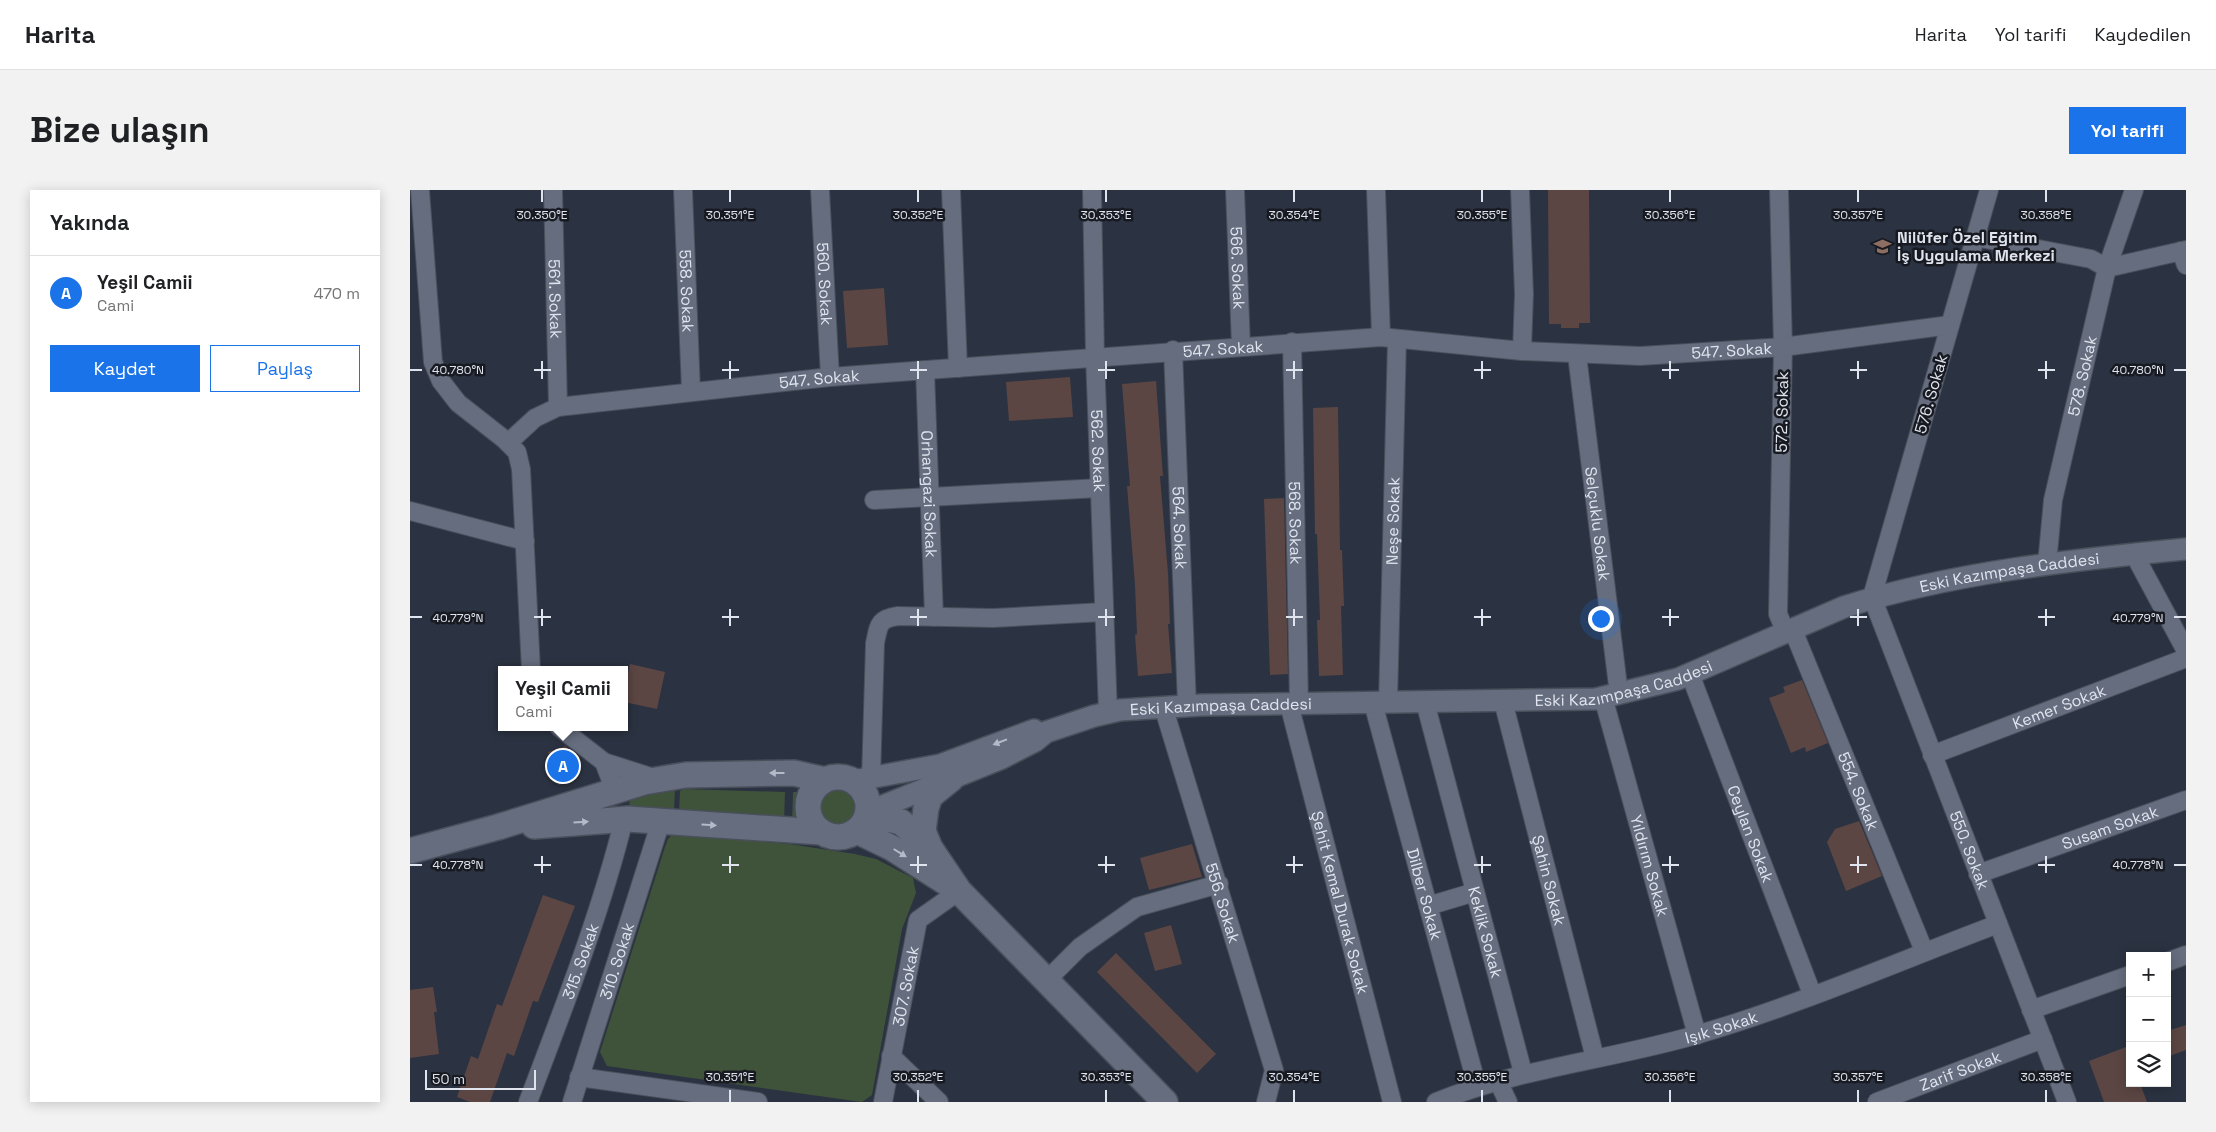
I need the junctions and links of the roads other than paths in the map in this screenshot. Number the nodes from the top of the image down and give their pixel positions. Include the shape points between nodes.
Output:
1 (420, 190) edge
2 (553, 190) edge
3 (683, 190) edge
4 (820, 190) edge
5 (951, 190) edge
6 (1092, 190) edge
7 (1236, 190) edge
8 (1376, 190) edge
9 (1520, 190) edge
10 (1779, 190) edge
11 (1989, 190) edge
12 (2134, 190) edge
13 (1976, 237) junction
14 (2184, 255) edge
15 (2107, 268) junction
16 (1950, 325) junction
17 (1389, 338) junction
18 (1292, 342) junction
19 (1241, 346) junction
20 (1783, 347) junction
21 (1173, 350) junction
22 (1522, 351) junction
23 (1577, 355) junction
24 (1095, 356) junction
25 (958, 368) junction
26 (925, 370) junction
27 (830, 377) junction
28 (691, 391) junction
29 (558, 407) junction
30 (508, 443) junction
31 (1100, 488) junction
32 (931, 496) junction
33 (874, 500) dead end
34 (410, 511) edge
35 (525, 541) junction
36 (2186, 548) edge
37 (2134, 554) junction
38 (2047, 564) junction
39 (1872, 598) junction
40 (1104, 612) junction
41 (934, 617) junction
42 (1790, 632) junction
43 (2186, 651) edge
44 (2186, 658) edge
45 (532, 666) edge
46 (1690, 674) junction
47 (1611, 696) junction
48 (1503, 701) junction
49 (1425, 702) junction
50 (1380, 703) junction
51 (1294, 704) junction
52 (1187, 705) junction
53 (1163, 706) junction
54 (1108, 713) junction
55 (564, 731) edge
56 (1046, 732) junction
57 (1932, 755) junction
58 (604, 762) junction
59 (871, 778) junction
60 (951, 778) junction
61 (660, 780) junction
62 (826, 780) junction
63 (615, 791) junction
64 (2186, 800) edge
65 (624, 819) junction
66 (864, 819) junction
67 (661, 821) junction
68 (498, 827) junction
69 (821, 832) junction
70 (930, 848) junction
71 (410, 851) edge
72 (1978, 874) junction
73 (1219, 884) junction
74 (959, 891) junction
75 (1475, 892) junction
76 (1428, 906) junction
77 (1998, 924) junction
78 (1924, 951) junction
79 (2186, 955) edge
80 (2171, 961) edge
81 (2126, 976) edge
82 (1047, 980) junction
83 (1812, 994) junction
84 (2032, 1010) junction
85 (1697, 1035) junction
86 (2043, 1039) junction
87 (891, 1056) junction
88 (1595, 1058) junction
89 (1523, 1073) junction
90 (579, 1077) junction
91 (1498, 1081) junction
92 (1477, 1086) junction
93 (1887, 1100) edge
94 (528, 1102) edge
95 (572, 1102) edge
96 (758, 1102) edge
97 (883, 1102) edge
98 (939, 1102) edge
99 (1165, 1102) edge
100 (1266, 1102) edge
101 (1392, 1102) edge
102 (1436, 1102) edge
103 (1508, 1102) edge
104 (2067, 1102) edge

1 - 30 street via 433,362 441,381 458,403
2 - 29 street, 561. Sokak
3 - 28 street, 558. Sokak
4 - 27 street, 560. Sokak
5 - 25 street
6 - 24 street, 562. Sokak
7 - 19 street, 566. Sokak
8 - 17 street, Neşe Sokak
9 - 22 street via 1524,294
10 - 20 street, 572. Sokak
11 - 13 street, 576. Sokak
12 - 15 street, 578. Sokak
13 - 15 street via 2091,259
13 - 16 street, 576. Sokak
14 - 15 street
15 - 38 street, 578. Sokak via 2053,500
16 - 20 street, 547. Sokak
16 - 39 street, 576. Sokak
17 - 18 street, 547. Sokak
17 - 22 street, 547. Sokak
17 - 50 street, Neşe Sokak
18 - 19 street, 547. Sokak
18 - 51 street, 568. Sokak
19 - 21 street, 547. Sokak
20 - 23 street, 547. Sokak via 1640,356
20 - 42 street, 572. Sokak via 1778,614
21 - 24 street, 547. Sokak
21 - 52 street, 564. Sokak
22 - 23 street, 547. Sokak
23 - 47 street, Selçuklu Sokak
24 - 25 street, 547. Sokak
24 - 31 street, 562. Sokak
25 - 26 street, 547. Sokak
26 - 27 street, 547. Sokak
26 - 32 street, Orhangazi Sokak
27 - 28 street, 547. Sokak
28 - 29 street, 547. Sokak
29 - 30 street, 547. Sokak via 535,418
30 - 35 street via 517,452 521,469
31 - 32 street
31 - 40 street, 562. Sokak
32 - 33 street
32 - 41 street, Orhangazi Sokak
34 - 35 street
35 - 45 street
36 - 37 street, Eski Kazımpaşa Caddesi
37 - 38 street, Eski Kazımpaşa Caddesi
37 - 43 street
38 - 39 street, Eski Kazımpaşa Caddesi
39 - 42 street, Eski Kazımpaşa Caddesi
39 - 57 street, 550. Sokak
40 - 41 street via 993,618
40 - 54 street, 562. Sokak
41 - 59 street via 898,616 885,618 879,625 872,691
42 - 46 street, Eski Kazımpaşa Caddesi
42 - 78 street, 554. Sokak
44 - 57 street, Kemer Sokak
46 - 47 street, Eski Kazımpaşa Caddesi
46 - 83 street, Ceylan Sokak
47 - 48 street, Eski Kazımpaşa Caddesi via 1564,701
47 - 85 street, Yıldırım Sokak
48 - 49 street, Eski Kazımpaşa Caddesi
48 - 88 street, Şahin Sokak
49 - 50 street, Eski Kazımpaşa Caddesi
49 - 75 street, Keklik Sokak
50 - 51 street, Eski Kazımpaşa Caddesi
50 - 76 street, Dilber Sokak
51 - 52 street, Eski Kazımpaşa Caddesi
51 - 101 street, Şehit Kemal Durak Sokak
52 - 53 street, Eski Kazımpaşa Caddesi
53 - 54 street, Eski Kazımpaşa Caddesi
53 - 73 street, 556. Sokak
54 - 56 street, Eski Kazımpaşa Caddesi
55 - 58 street
56 -> 59 street, Eski Kazımpaşa Caddesi via 1030,730 940,765
56 - 60 street, Eski Kazımpaşa Caddesi via 1002,758
57 - 72 street, 550. Sokak
58 - 61 street
58 - 63 street
59 - 62 main road via 835,777
59 - 66 main road via 865,794
60 - 66 street, Eski Kazımpaşa Caddesi
60 - 70 main road via 930,796 926,808 923,831
62 -> 61 main road via 794,773 686,775
61 - 63 main road
62 - 69 main road via 813,790 808,805 811,820
63 - 65 main road
63 - 68 main road
64 - 72 street, Susam Sokak
65 - 67 main road
68 -> 65 main road
65 - 94 street, 315. Sokak via 572,986
66 - 69 main road via 839,838
66 - 70 main road via 901,822
66 -> 74 main road via 892,848
67 -> 69 main road
67 - 90 street, 310. Sokak
68 - 71 main road
70 - 74 main road
72 - 77 street, 550. Sokak
73 - 82 street via 1137,907 1080,947
73 - 100 street, 556. Sokak via 1274,1070
74 - 82 main road
74 - 87 street, 307. Sokak via 918,920
75 - 76 street
75 - 89 street, Keklik Sokak
76 - 92 street, Dilber Sokak
77 - 78 street, Işık Sokak
77 - 84 street, 550. Sokak
78 - 83 street, Işık Sokak
79 - 80 street
81 - 84 street
82 - 99 main road
83 - 85 street, Işık Sokak
84 - 86 street, 550. Sokak
85 - 88 street, Işık Sokak
86 - 93 street, Zarif Sokak
86 - 104 street, 550. Sokak
87 - 97 street, 307. Sokak
87 - 98 street
88 - 89 street, Işık Sokak
89 - 91 street, Işık Sokak
90 - 95 street, 310. Sokak
90 - 96 street
91 - 92 street, Işık Sokak
91 - 103 street
92 - 102 street, Işık Sokak

